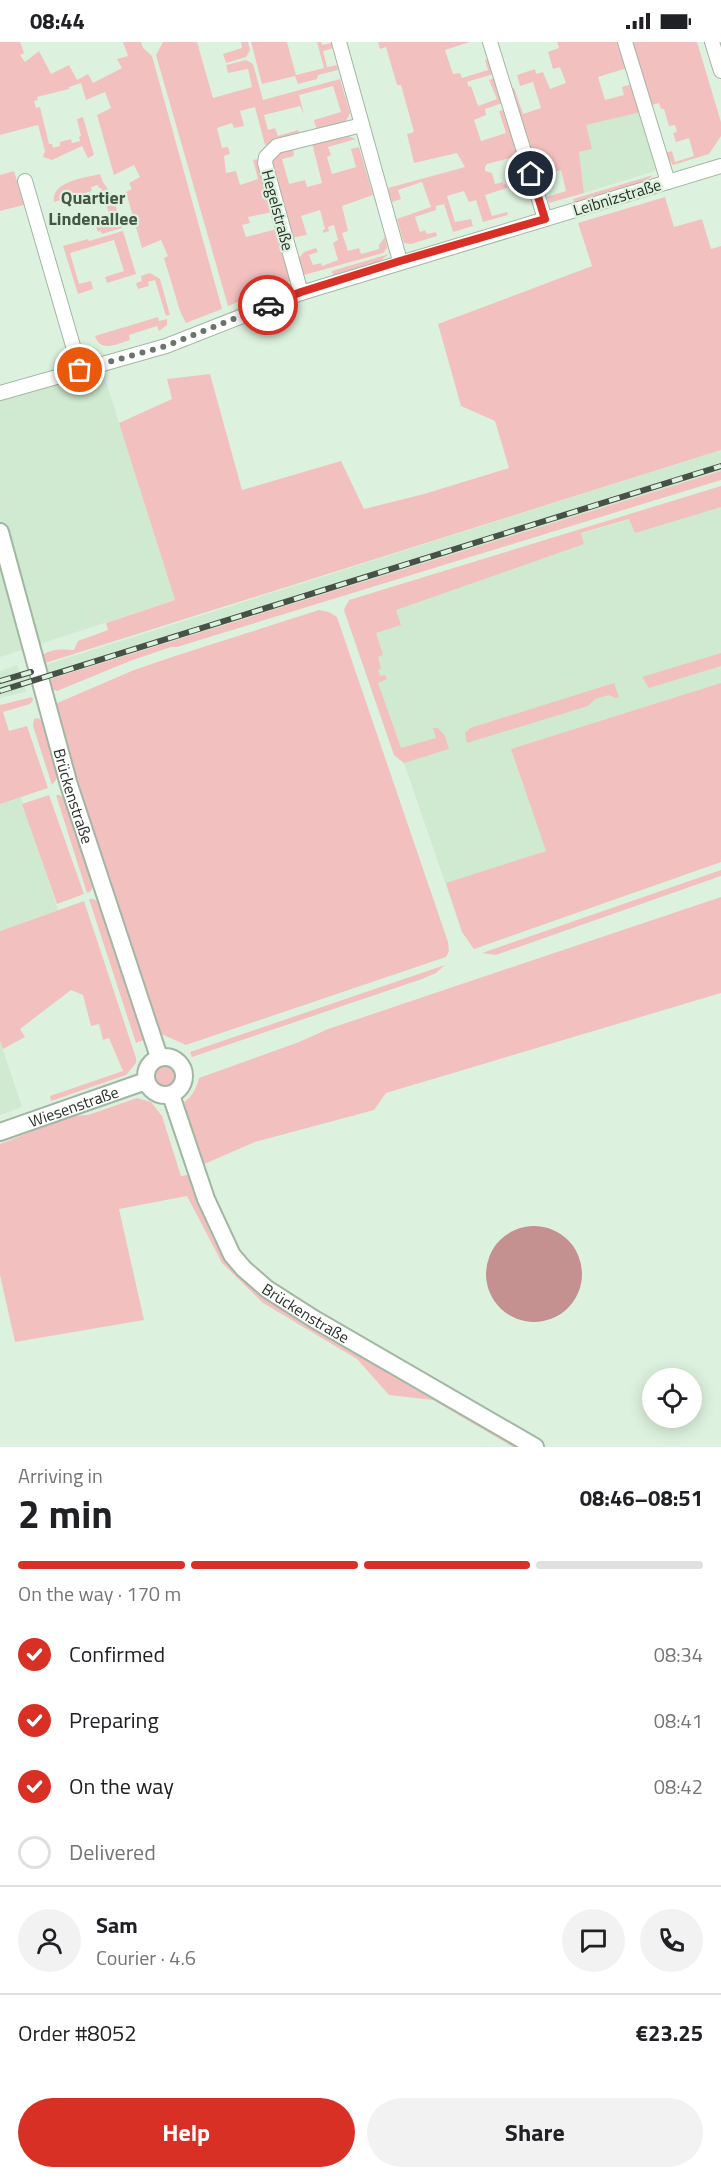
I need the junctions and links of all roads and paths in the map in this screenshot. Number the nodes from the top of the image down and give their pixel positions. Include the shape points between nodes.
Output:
1 (339, 42) edge
2 (490, 42) edge
3 (625, 42) edge
4 (712, 42) edge
5 (721, 71) edge
6 (362, 124) junction
7 (721, 166) edge
8 (25, 181) dead end
9 (669, 182) junction
10 (545, 219) junction
11 (400, 261) junction
12 (301, 292) junction
13 (80, 370) junction
14 (0, 393) edge
15 (0, 532) edge
16 (159, 1057) junction
17 (146, 1082) junction
18 (171, 1095) junction
19 (0, 1132) edge
20 (535, 1447) edge

1 - 6 street
2 - 10 street
3 - 9 street
4 - 5 street
6 - 11 street
6 - 12 street, Hegelstraße via 277,146 266,157
7 - 9 street, Leibnizstraße
8 - 13 street
9 - 10 street, Leibnizstraße
10 - 11 street, Leibnizstraße
11 - 12 street, Leibnizstraße
12 - 13 street, Leibnizstraße via 166,346
13 - 14 street, Leibnizstraße
15 - 16 street, Brückenstraße via 69,785
16 - 17 street via 146,1070
16 - 18 street via 177,1060 184,1070 184,1082
17 - 18 street via 154,1092
17 - 19 street, Wiesenstraße
18 - 20 street, Brückenstraße via 210,1208 232,1256 244,1269 314,1320

